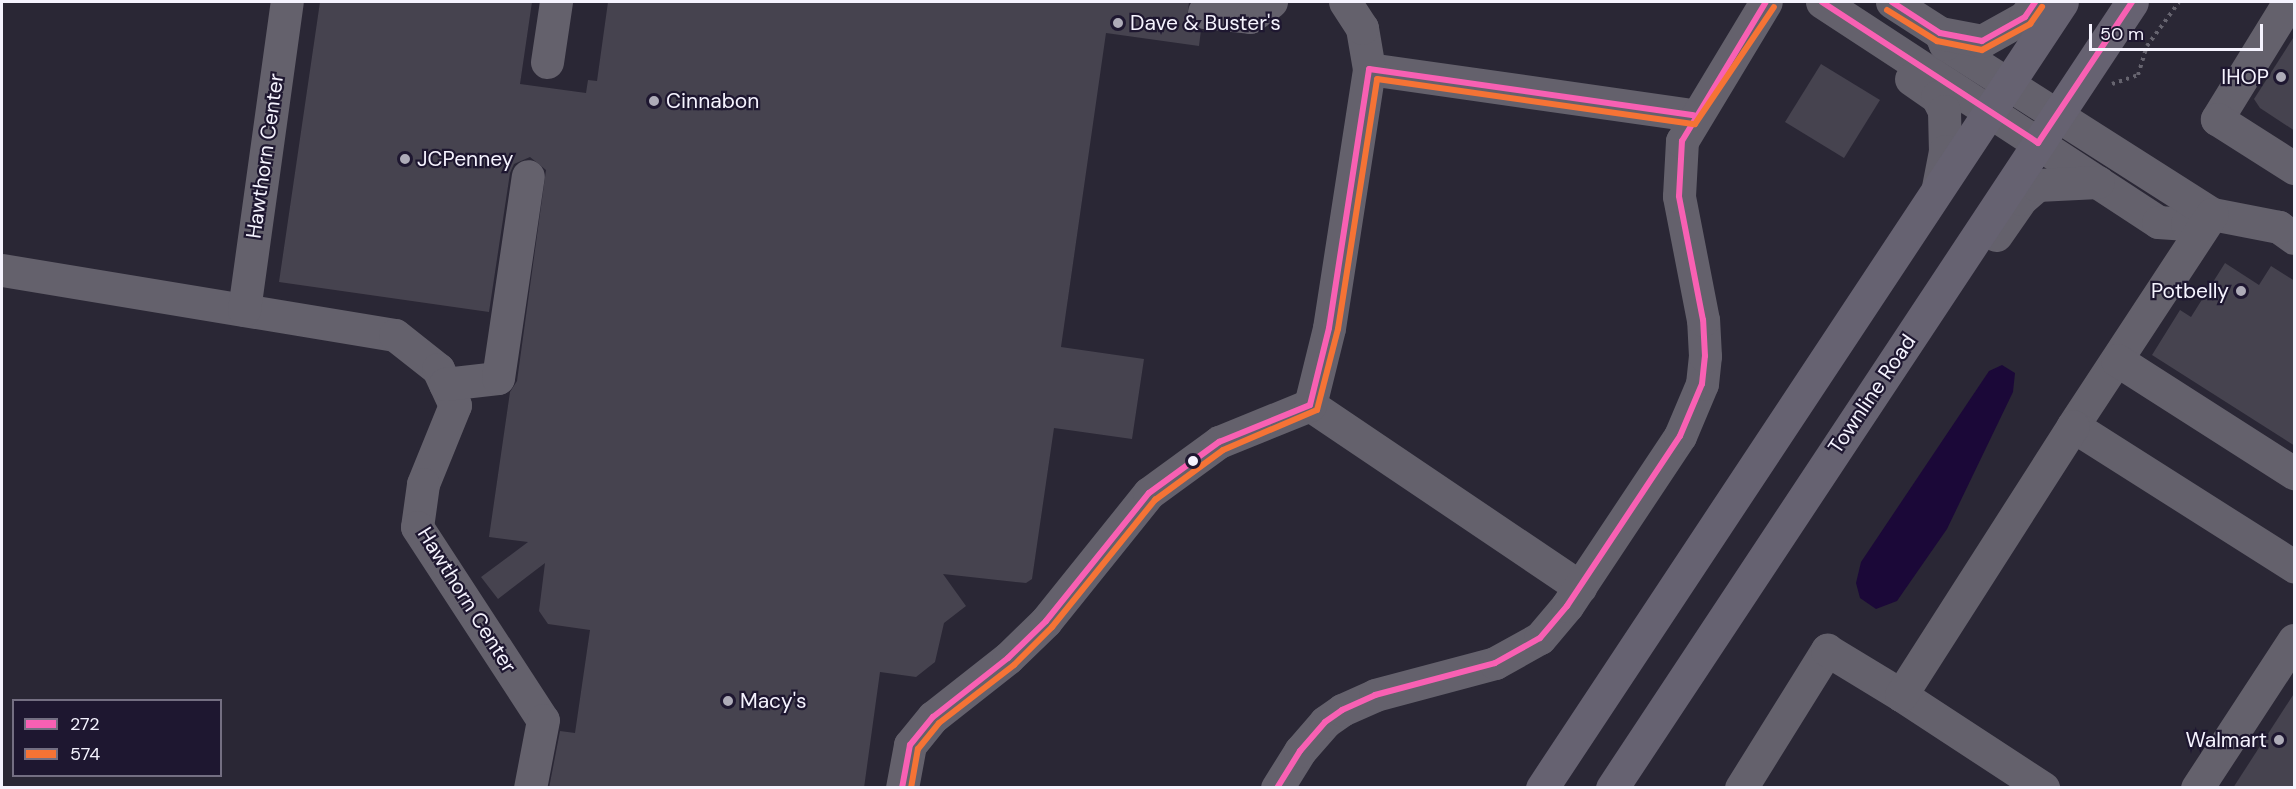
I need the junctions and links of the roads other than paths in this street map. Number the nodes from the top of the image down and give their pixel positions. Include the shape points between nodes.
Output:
1 (287, 2) edge
2 (556, 2) edge
3 (1271, 2) edge
4 (1345, 2) edge
5 (1767, 2) edge
6 (1892, 2) edge
7 (2035, 2) edge
8 (2062, 2) edge
9 (2132, 2) edge
10 (1830, 7) edge
11 (2295, 10) edge
12 (1204, 12) dead end
13 (1940, 33) junction
14 (547, 62) dead end
15 (1369, 69) junction
16 (2007, 82) junction
17 (1988, 111) junction
18 (1694, 115) junction
19 (2056, 115) junction
20 (2038, 143) junction
21 (2295, 168) edge
22 (528, 176) dead end
23 (2098, 182) junction
24 (1938, 188) junction
25 (2212, 214) junction
26 (2292, 232) edge
27 (2, 270) edge
28 (244, 310) junction
29 (2116, 360) junction
30 (445, 384) junction
31 (1310, 405) junction
32 (2073, 426) junction
33 (1832, 454) junction
34 (2295, 473) edge
35 (2295, 566) edge
36 (1580, 586) junction
37 (2295, 640) edge
38 (1901, 695) junction
39 (530, 788) edge
40 (902, 788) edge
41 (1277, 788) edge
42 (1542, 788) edge
43 (1612, 788) edge
44 (1741, 788) edge
45 (2043, 788) edge
46 (2197, 788) edge

1 - 28 street, Hawthorn Center
2 - 14 street
3 - 12 street via 1250,17
4 - 15 street via 1362,28
5 - 18 street
6 - 13 street
7 - 13 street via 2025,17 1983,40
8 - 16 main road
9 - 19 main road, Townline Road
10 - 17 street
10 - 24 street via 1850,38 1937,97 1945,127
11 - 21 street via 2287,5 2217,119
13 - 16 street via 1945,44
15 - 18 street
15 - 31 street via 1329,328
16 - 17 main road
16 - 19 street
17 - 20 street
17 - 24 main road
18 - 36 street via 1682,141 1678,177 1703,320 1702,384 1680,436
19 - 20 main road, Townline Road
19 - 25 street
20 - 23 street
20 - 33 main road, Townline Road
22 - 30 street via 498,378
23 - 25 street via 2158,222 2187,224
23 - 33 street via 2063,181 2030,188 1849,444
24 - 42 main road
25 - 26 street
25 - 29 street
27 - 28 street, Hawthorn Center
28 - 30 street, Hawthorn Center via 395,335 438,369
29 - 32 street
29 - 34 street
30 - 39 street, Hawthorn Center via 455,405 423,484 417,527 543,720
31 - 36 street
31 - 40 street via 1219,442 1149,493 1046,621 1008,658 933,717 910,745
32 - 35 street
32 - 38 street
33 - 43 main road, Townline Road
36 - 41 street via 1540,638 1516,653 1495,663 1375,695 1338,713 1300,752
37 - 46 street
38 - 44 street via 1827,650
38 - 45 street

